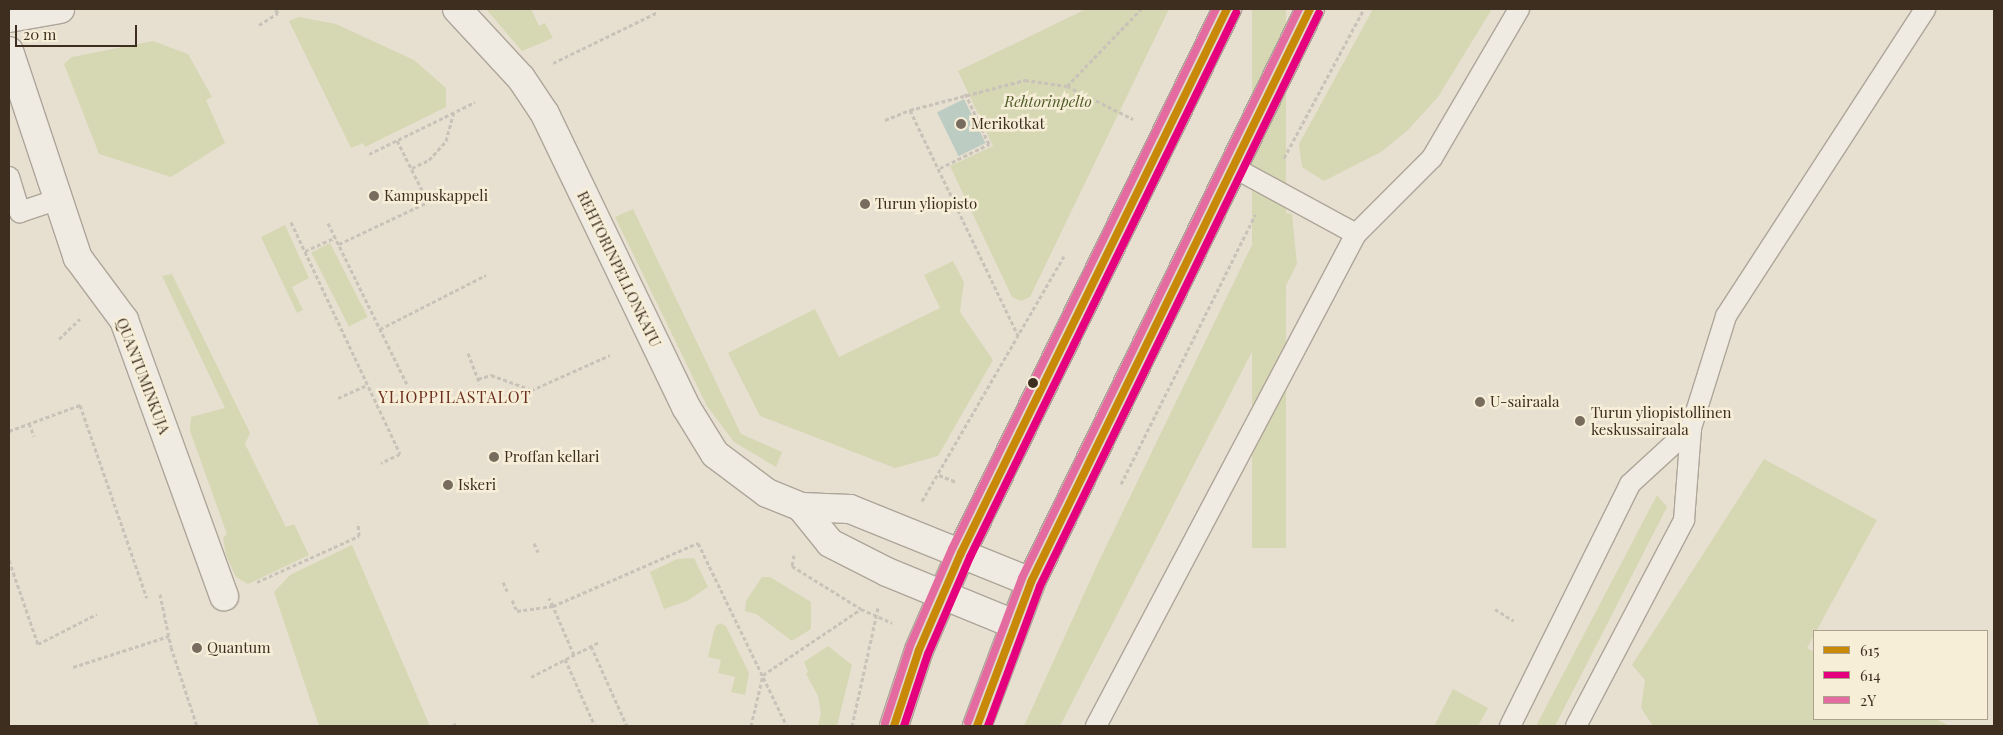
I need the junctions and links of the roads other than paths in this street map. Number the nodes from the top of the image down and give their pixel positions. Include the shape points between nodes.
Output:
1 (60, 9) edge
2 (456, 9) edge
3 (1227, 9) edge
4 (1310, 9) edge
5 (1520, 9) edge
6 (1925, 9) edge
7 (9, 18) edge
8 (9, 50) edge
9 (1231, 166) junction
10 (9, 177) edge
11 (59, 199) junction
12 (1356, 234) junction
13 (1690, 428) junction
14 (801, 507) junction
15 (961, 553) junction
16 (1031, 582) junction
17 (224, 596) dead end
18 (944, 597) junction
19 (1014, 624) junction
20 (894, 726) edge
21 (977, 726) edge
22 (1096, 726) edge
23 (1510, 726) edge
24 (1576, 726) edge

1 - 7 street
2 - 14 street, REHTORINPELLONKATU via 497,49 545,114 701,434 736,471 767,493
3 - 15 highway
4 - 9 highway
5 - 12 lane via 1432,158
6 - 13 lane via 1726,316
8 - 11 street, QUANTUMINKUJA
9 - 12 lane
9 - 16 highway
10 - 11 lane via 20,212
11 - 17 street, QUANTUMINKUJA via 78,258 124,320
12 - 22 lane
13 - 23 lane via 1630,484
13 - 24 lane via 1684,520
14 - 15 street, REHTORINPELLONKATU via 850,509
14 - 18 street, REHTORINPELLONKATU via 830,542
15 - 16 street, REHTORINPELLONKATU
15 - 18 highway
16 - 19 highway
18 - 19 street, REHTORINPELLONKATU
18 - 20 highway via 919,650
19 - 21 highway

